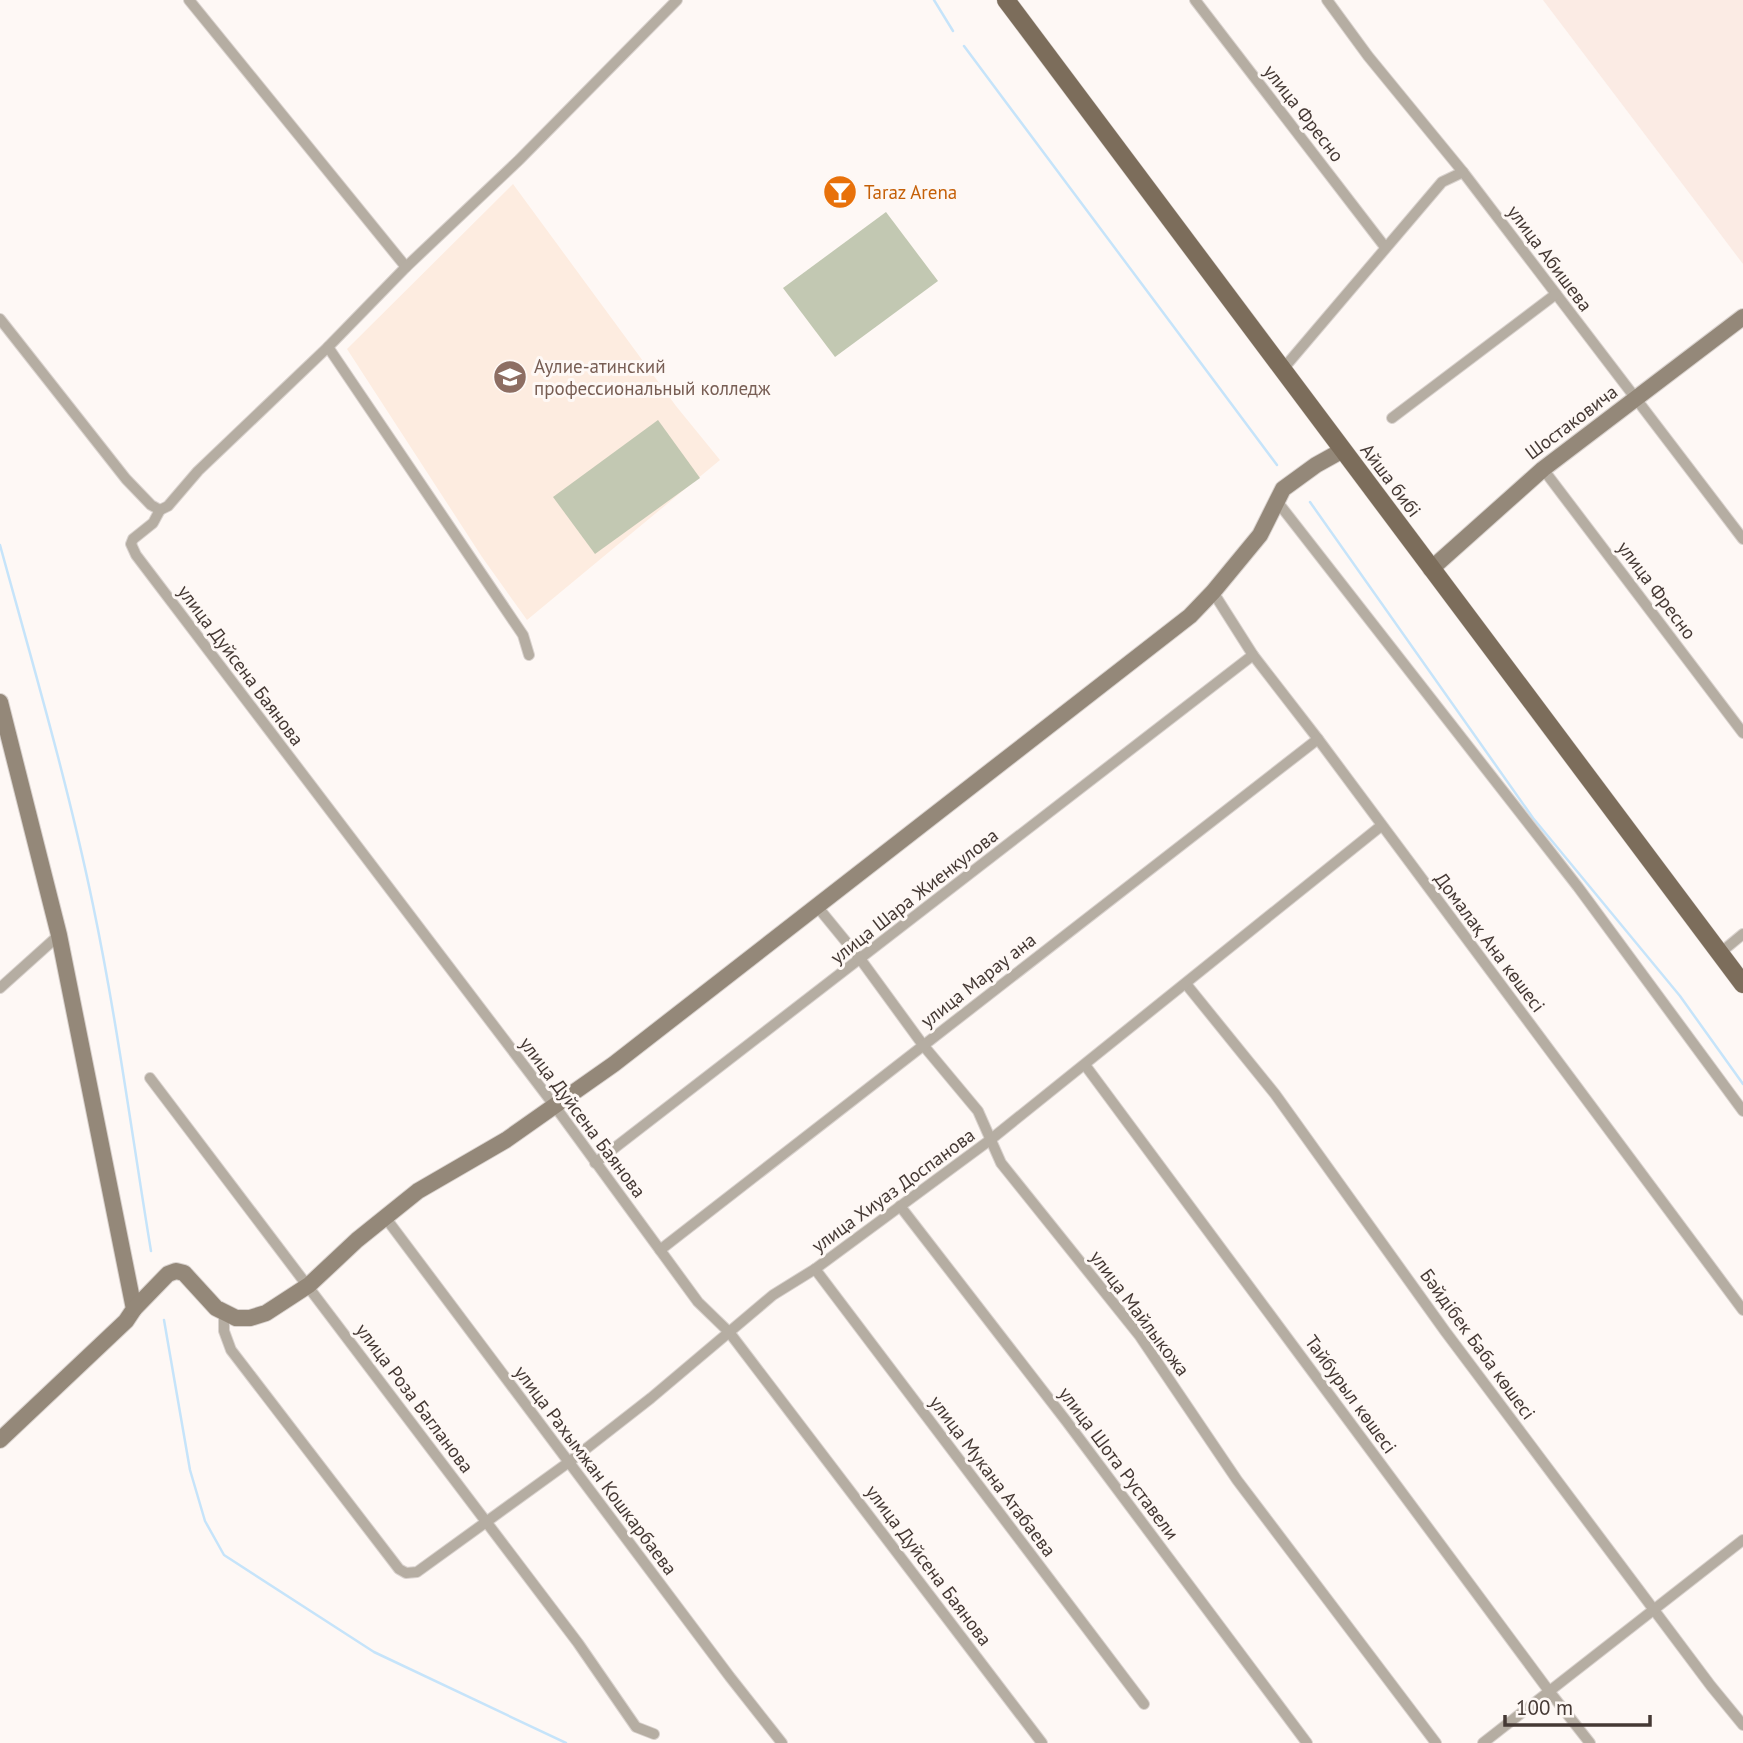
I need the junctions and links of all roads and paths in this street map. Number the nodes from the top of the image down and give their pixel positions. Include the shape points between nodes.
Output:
1 (190, 0) edge
2 (677, 0) edge
3 (1006, 0) edge
4 (1195, 0) edge
5 (1327, 0) edge
6 (1462, 172) junction
7 (1385, 247) junction
8 (407, 267) junction
9 (1556, 294) junction
10 (1743, 317) edge
11 (0, 319) edge
12 (328, 347) junction
13 (1283, 369) junction
14 (1636, 399) junction
15 (1392, 418) dead end
16 (1343, 450) junction
17 (1544, 469) junction
18 (1279, 494) junction
19 (160, 510) junction
20 (1743, 539) edge
21 (1431, 569) junction
22 (1213, 592) junction
23 (529, 655) dead end
24 (1253, 655) junction
25 (0, 702) edge
26 (1743, 733) edge
27 (1318, 739) junction
28 (1381, 826) junction
29 (816, 905) junction
30 (1743, 934) edge
31 (59, 935) junction
32 (1720, 953) junction
33 (861, 960) junction
34 (1186, 984) junction
35 (1743, 984) edge
36 (0, 988) edge
37 (923, 1045) junction
38 (1085, 1065) junction
39 (150, 1078) dead end
40 (555, 1105) junction
41 (1743, 1111) edge
42 (990, 1140) junction
43 (596, 1163) junction
44 (900, 1206) junction
45 (385, 1217) junction
46 (660, 1250) junction
47 (815, 1269) junction
48 (309, 1285) junction
49 (134, 1309) junction
50 (1743, 1310) edge
51 (224, 1313) junction
52 (729, 1332) junction
53 (0, 1440) edge
54 (569, 1462) junction
55 (487, 1523) junction
56 (1743, 1540) edge
57 (1655, 1609) junction
58 (1549, 1692) junction
59 (1144, 1704) dead end
60 (1743, 1725) edge
61 (654, 1734) dead end
62 (782, 1743) edge
63 (1042, 1743) edge
64 (1307, 1743) edge
65 (1436, 1743) edge
66 (1483, 1743) edge
67 (1590, 1743) edge

1 - 8 street
2 - 8 street
3 - 13 main road, Айша бибі
4 - 7 street, улица Фресно
5 - 6 street, улица Абишева
6 - 7 street via 1442,182
6 - 9 street, улица Абишева
7 - 13 street
8 - 12 street
9 - 14 street, улица Абишева
9 - 15 street
10 - 14 street, Шостаковича
11 - 19 street via 126,479
12 - 19 street
12 - 23 street via 523,635
13 - 16 main road, Айша бибі
14 - 17 street, Шостаковича
14 - 20 street, улица Абишева
16 - 18 street
16 - 21 main road, Айша бибі
17 - 21 street, Шостаковича
17 - 26 street, улица Фресно
18 - 22 street via 1260,535
18 - 41 street
19 - 40 street, улица Дуйсена Баянова via 153,523 132,538 136,555
21 - 32 main road, Айша бибі
22 - 24 street, Домалақ Ана көшесі
22 - 29 street via 1190,616
24 - 27 street, Домалақ Ана көшесі
24 - 33 street, улица Шара Жиенкулова
25 - 31 street
27 - 28 street, Домалақ Ана көшесі
27 - 37 street, улица Марау ана
28 - 34 street, улица Хиуаз Доспанова
28 - 50 street, Домалақ Ана көшесі
29 - 33 street, улица Майлыкожа
29 - 40 street
30 - 32 street
31 - 36 street
31 - 49 street
32 - 35 main road, Айша бибі
33 - 37 street, улица Майлыкожа
33 - 43 street, улица Шара Жиенкулова
34 - 38 street, улица Хиуаз Доспанова
34 - 57 street, Бәйдібек Баба көшесі via 1275,1094 1445,1331
37 - 42 street, улица Майлыкожа via 978,1111
37 - 46 street, улица Марау ана
38 - 42 street, улица Хиуаз Доспанова
38 - 58 street, Тайбурыл көшесі
39 - 48 street, улица Роза Багланова
40 - 43 street, улица Дуйсена Баянова
40 - 45 street via 471,1162 418,1191
42 - 44 street, улица Хиуаз Доспанова
42 - 65 street, улица Майлыкожа via 1001,1163 1139,1335 1245,1491
43 - 46 street, улица Дуйсена Баянова
44 - 47 street, улица Хиуаз Доспанова
44 - 64 street, улица Шота Руставели
45 - 48 street
45 - 54 street, улица Рахымжан Кошкарбаева
46 - 52 street, улица Дуйсена Баянова via 698,1302
47 - 52 street, улица Хиуаз Доспанова via 773,1295
47 - 59 street, улица Мукана Атабаева
48 - 51 street via 266,1313 236,1318
48 - 55 street, улица Роза Багланова
49 - 51 street via 176,1271 184,1273
49 - 53 street
51 - 55 street, улица Хиуаз Доспанова via 231,1350 399,1569 417,1572
52 - 54 street, улица Хиуаз Доспанова
52 - 63 street, улица Дуйсена Баянова
54 - 55 street, улица Хиуаз Доспанова
54 - 62 street, улица Рахымжан Кошкарбаева
55 - 61 street, улица Роза Багланова via 636,1727
56 - 57 street
57 - 58 street
57 - 60 street, Бәйдібек Баба көшесі
58 - 66 street
58 - 67 street, Тайбурыл көшесі

